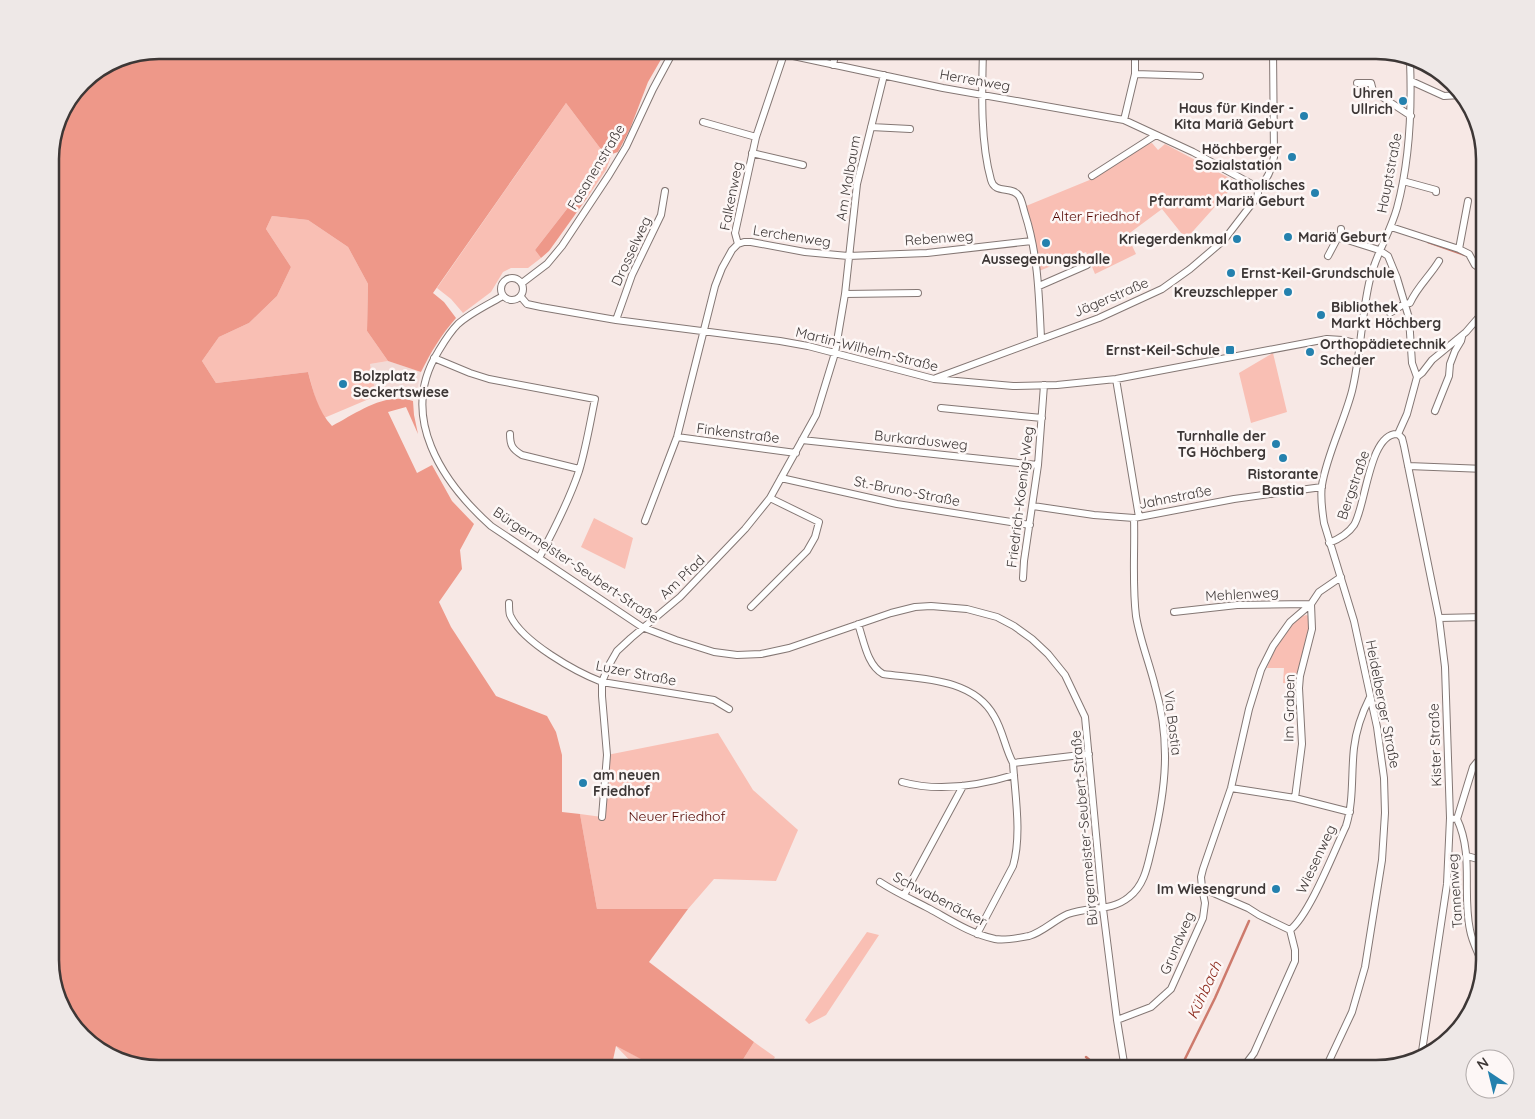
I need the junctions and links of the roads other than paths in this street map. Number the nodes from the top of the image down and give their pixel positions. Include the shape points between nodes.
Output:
1 (669, 59) edge
2 (782, 59) edge
3 (806, 59) edge
4 (834, 59) edge
5 (983, 59) edge
6 (1135, 59) edge
7 (1274, 59) edge
8 (832, 65) junction
9 (1410, 65) edge
10 (1135, 74) junction
11 (884, 75) junction
12 (1200, 76) dead end
13 (1411, 82) junction
14 (1357, 83) dead end
15 (982, 94) junction
16 (1454, 95) edge
17 (1411, 116) junction
18 (1124, 120) junction
19 (703, 122) dead end
20 (870, 127) junction
21 (910, 129) dead end
22 (1156, 135) junction
23 (756, 137) junction
24 (752, 153) junction
25 (803, 165) dead end
26 (1092, 176) dead end
27 (1403, 181) junction
28 (1257, 187) junction
29 (665, 192) dead end
30 (1436, 192) dead end
31 (1468, 201) dead end
32 (1391, 227) junction
33 (1340, 229) dead end
34 (1341, 238) junction
35 (1032, 241) junction
36 (738, 244) junction
37 (1459, 249) junction
38 (1379, 250) junction
39 (848, 256) junction
40 (1328, 256) dead end
41 (1439, 261) dead end
42 (1087, 265) dead end
43 (1476, 266) edge
44 (522, 283) junction
45 (1039, 286) junction
46 (918, 292) dead end
47 (844, 294) junction
48 (503, 296) junction
49 (520, 297) junction
50 (1404, 304) junction
51 (1390, 312) dead end
52 (616, 320) junction
53 (1476, 320) edge
54 (704, 331) junction
55 (1462, 336) junction
56 (1041, 338) junction
57 (1359, 344) junction
58 (1446, 349) junction
59 (835, 353) junction
60 (1453, 357) junction
61 (434, 358) junction
62 (1417, 377) junction
63 (934, 379) junction
64 (1116, 379) junction
65 (1044, 386) junction
66 (942, 408) dead end
67 (1435, 411) dead end
68 (1042, 418) junction
69 (510, 434) dead end
70 (1398, 434) junction
71 (677, 437) junction
72 (802, 440) junction
73 (796, 453) junction
74 (1038, 465) junction
75 (1408, 466) junction
76 (580, 469) junction
77 (1476, 469) edge
78 (781, 478) junction
79 (1322, 487) junction
80 (770, 498) junction
81 (1033, 506) junction
82 (1136, 517) junction
83 (645, 521) dead end
84 (1030, 525) junction
85 (1329, 543) junction
86 (538, 558) junction
87 (1341, 577) junction
88 (1023, 578) dead end
89 (509, 603) dead end
90 (1311, 604) junction
91 (751, 607) dead end
92 (1174, 612) dead end
93 (1476, 617) edge
94 (1439, 618) junction
95 (858, 624) junction
96 (642, 627) junction
97 (602, 682) junction
98 (1370, 697) junction
99 (729, 709) dead end
100 (1089, 754) junction
101 (1013, 763) junction
102 (1476, 763) edge
103 (1014, 775) junction
104 (902, 782) dead end
105 (963, 786) junction
106 (1231, 788) junction
107 (1295, 798) junction
108 (1350, 812) junction
109 (602, 817) dead end
110 (1453, 819) junction
111 (1466, 856) junction
112 (1476, 859) edge
113 (880, 882) dead end
114 (1202, 888) junction
115 (904, 895) junction
116 (1104, 909) junction
117 (1290, 930) junction
118 (977, 934) junction
119 (1476, 948) edge
120 (1117, 1020) junction
121 (1422, 1049) edge
122 (1124, 1060) edge
123 (1249, 1060) edge
124 (1329, 1060) edge

1 - 44 street, Fasanenstraße via 609,175 552,258
2 - 23 street, Falkenweg
3 - 8 street, Herrenweg
4 - 8 street
5 - 15 street
6 - 10 street
7 - 28 street via 1274,157 1264,183
8 - 11 street, Herrenweg
9 - 13 street, Hauptstraße
10 - 12 street
10 - 18 street
11 - 15 street, Herrenweg
11 - 20 street, Am Malbaum
13 - 16 street via 1444,96
13 - 17 street, Hauptstraße
14 - 17 street via 1371,83 1373,91
15 - 18 street, Herrenweg
15 - 35 street via 991,182 1000,190 1015,192 1019,196
17 - 27 street, Hauptstraße
18 - 22 street, Herrenweg
19 - 23 street
20 - 21 street, Am Malbaum
20 - 39 street, Am Malbaum via 857,184
22 - 26 street
22 - 28 street, Herrenweg
23 - 24 street, Falkenweg
24 - 25 street, Falkenweg
24 - 36 street, Falkenweg via 735,232
27 - 30 street
27 - 32 street, Hauptstraße
28 - 56 street, Jägerstraße via 1257,197 1224,240 1178,278 1138,301
29 - 52 street, Drosselweg via 661,216 632,275
31 - 37 street
32 - 37 street
32 - 38 street, Hauptstraße
33 - 34 street
34 - 38 street
34 - 40 street
35 - 39 street, Rebenweg via 927,253
35 - 45 street
36 - 39 street, Lerchenweg via 751,242
36 - 54 street, Lerchenweg via 722,268
37 - 43 street via 1469,254
38 - 50 street via 1388,256
38 - 57 street, Hauptstraße via 1370,279
39 - 47 street, Am Malbaum
41 - 50 street via 1415,291 1410,303
42 - 45 street
44 - 48 street via 508,279 501,287
44 - 49 street via 524,290
45 - 56 street
46 - 47 street
47 - 59 street, Am Malbaum
48 - 49 street via 512,301
48 - 61 street, Bürgermeister-Seubert-Straße via 460,323
49 - 52 street, Martin-Wilhelm-Straße via 532,306
50 - 51 street
50 - 62 street
52 - 54 street, Martin-Wilhelm-Straße
53 - 55 street
54 - 59 street, Martin-Wilhelm-Straße via 780,340
54 - 71 street, Finkenstraße
55 - 58 street
55 - 60 street
56 - 63 street, Jägerstraße
57 - 64 street, Martin-Wilhelm-Straße via 1334,339 1310,341
57 - 79 street, Heidelberger Straße via 1354,383
58 - 60 street
58 - 62 street
59 - 63 street, Martin-Wilhelm-Straße
59 - 72 street, Am Pfad via 816,415
60 - 67 street
61 - 76 street via 489,379 595,399
61 - 86 street, Bürgermeister-Seubert-Straße via 422,398 425,425 438,462 454,489 472,510
62 - 70 street
63 - 65 street, Martin-Wilhelm-Straße
64 - 65 street, Martin-Wilhelm-Straße
64 - 82 street, Via Bastia
65 - 68 street, Friedrich-Koenig-Weg
66 - 68 street, Friedrich-Koenig-Weg
68 - 74 street, Friedrich-Koenig-Weg
69 - 76 street via 510,443 522,455
70 - 75 street, Kister Straße via 1402,438
70 - 85 street, Bergstraße via 1387,436 1378,450 1355,524 1348,533
71 - 73 street, Finkenstraße
71 - 83 street, Finkenstraße
72 - 73 street, Am Pfad
72 - 74 street, Burkardusweg
73 - 78 street, Am Pfad
74 - 81 street, Friedrich-Koenig-Weg
75 - 77 street
75 - 94 street, Kister Straße
76 - 86 street via 555,528
78 - 80 street, Am Pfad
78 - 84 street, St.-Bruno-Straße via 897,504
79 - 82 street, Jahnstraße
79 - 85 street, Heidelberger Straße
80 - 91 street via 819,522 807,551
80 - 96 street, Am Pfad via 725,552 680,597
81 - 82 street, Jahnstraße
81 - 84 street, Friedrich-Koenig-Weg
82 - 116 street, Via Bastia via 1136,616 1156,686 1165,745 1165,772 1161,809 1138,890 1129,898
84 - 88 street, Friedrich-Koenig-Weg
85 - 87 street, Heidelberger Straße
86 - 96 street, Bürgermeister-Seubert-Straße
87 - 90 street via 1319,592
87 - 98 street, Heidelberger Straße via 1354,620
89 - 97 street, Luzer Straße via 510,615 531,640 570,667
90 - 92 street, Mehlenweg via 1237,604
90 - 106 street, Grundweg via 1290,622 1273,646 1262,670 1249,709
90 - 107 street, Im Graben via 1312,629 1299,688 1302,744
93 - 94 street
94 - 110 street, Kister Straße via 1445,667
95 - 96 street, Bürgermeister-Seubert-Straße via 789,648 761,654 714,652
95 - 100 street, Bürgermeister-Seubert-Straße via 915,607 931,606 967,609 1014,626 1048,654 1065,675 1086,717
95 - 101 street via 870,661 883,674 962,687 985,703 994,714
96 - 97 street, Am Pfad via 617,651
97 - 99 street, Luzer Straße via 714,700
97 - 109 street, Am Pfad via 607,755
98 - 108 street, Wiesenweg via 1361,715 1354,747
98 - 124 street, Heidelberger Straße via 1384,778 1386,812 1382,860 1363,975 1352,1012
100 - 101 street
100 - 116 street, Bürgermeister-Seubert-Straße
101 - 103 street
102 - 110 street
103 - 105 street
103 - 118 street via 1016,855
104 - 105 street via 921,786
105 - 115 street
106 - 107 street
106 - 114 street, Grundweg via 1203,869
107 - 108 street
108 - 117 street, Wiesenweg via 1309,904
110 - 111 street, Tannenweg via 1461,827
110 - 121 street, Kister Straße via 1447,884
111 - 112 street
111 - 119 street, Tannenweg via 1470,932
113 - 115 street, Schwabenäcker
114 - 117 street
114 - 120 street, Grundweg via 1203,918 1171,989 1151,1007
115 - 118 street, Schwabenäcker
116 - 118 street, Schwabenäcker via 1068,914 1042,930 1020,938 996,939
116 - 120 street, Bürgermeister-Seubert-Straße
117 - 123 street via 1296,950 1295,961
120 - 122 street, Bürgermeister-Seubert-Straße

